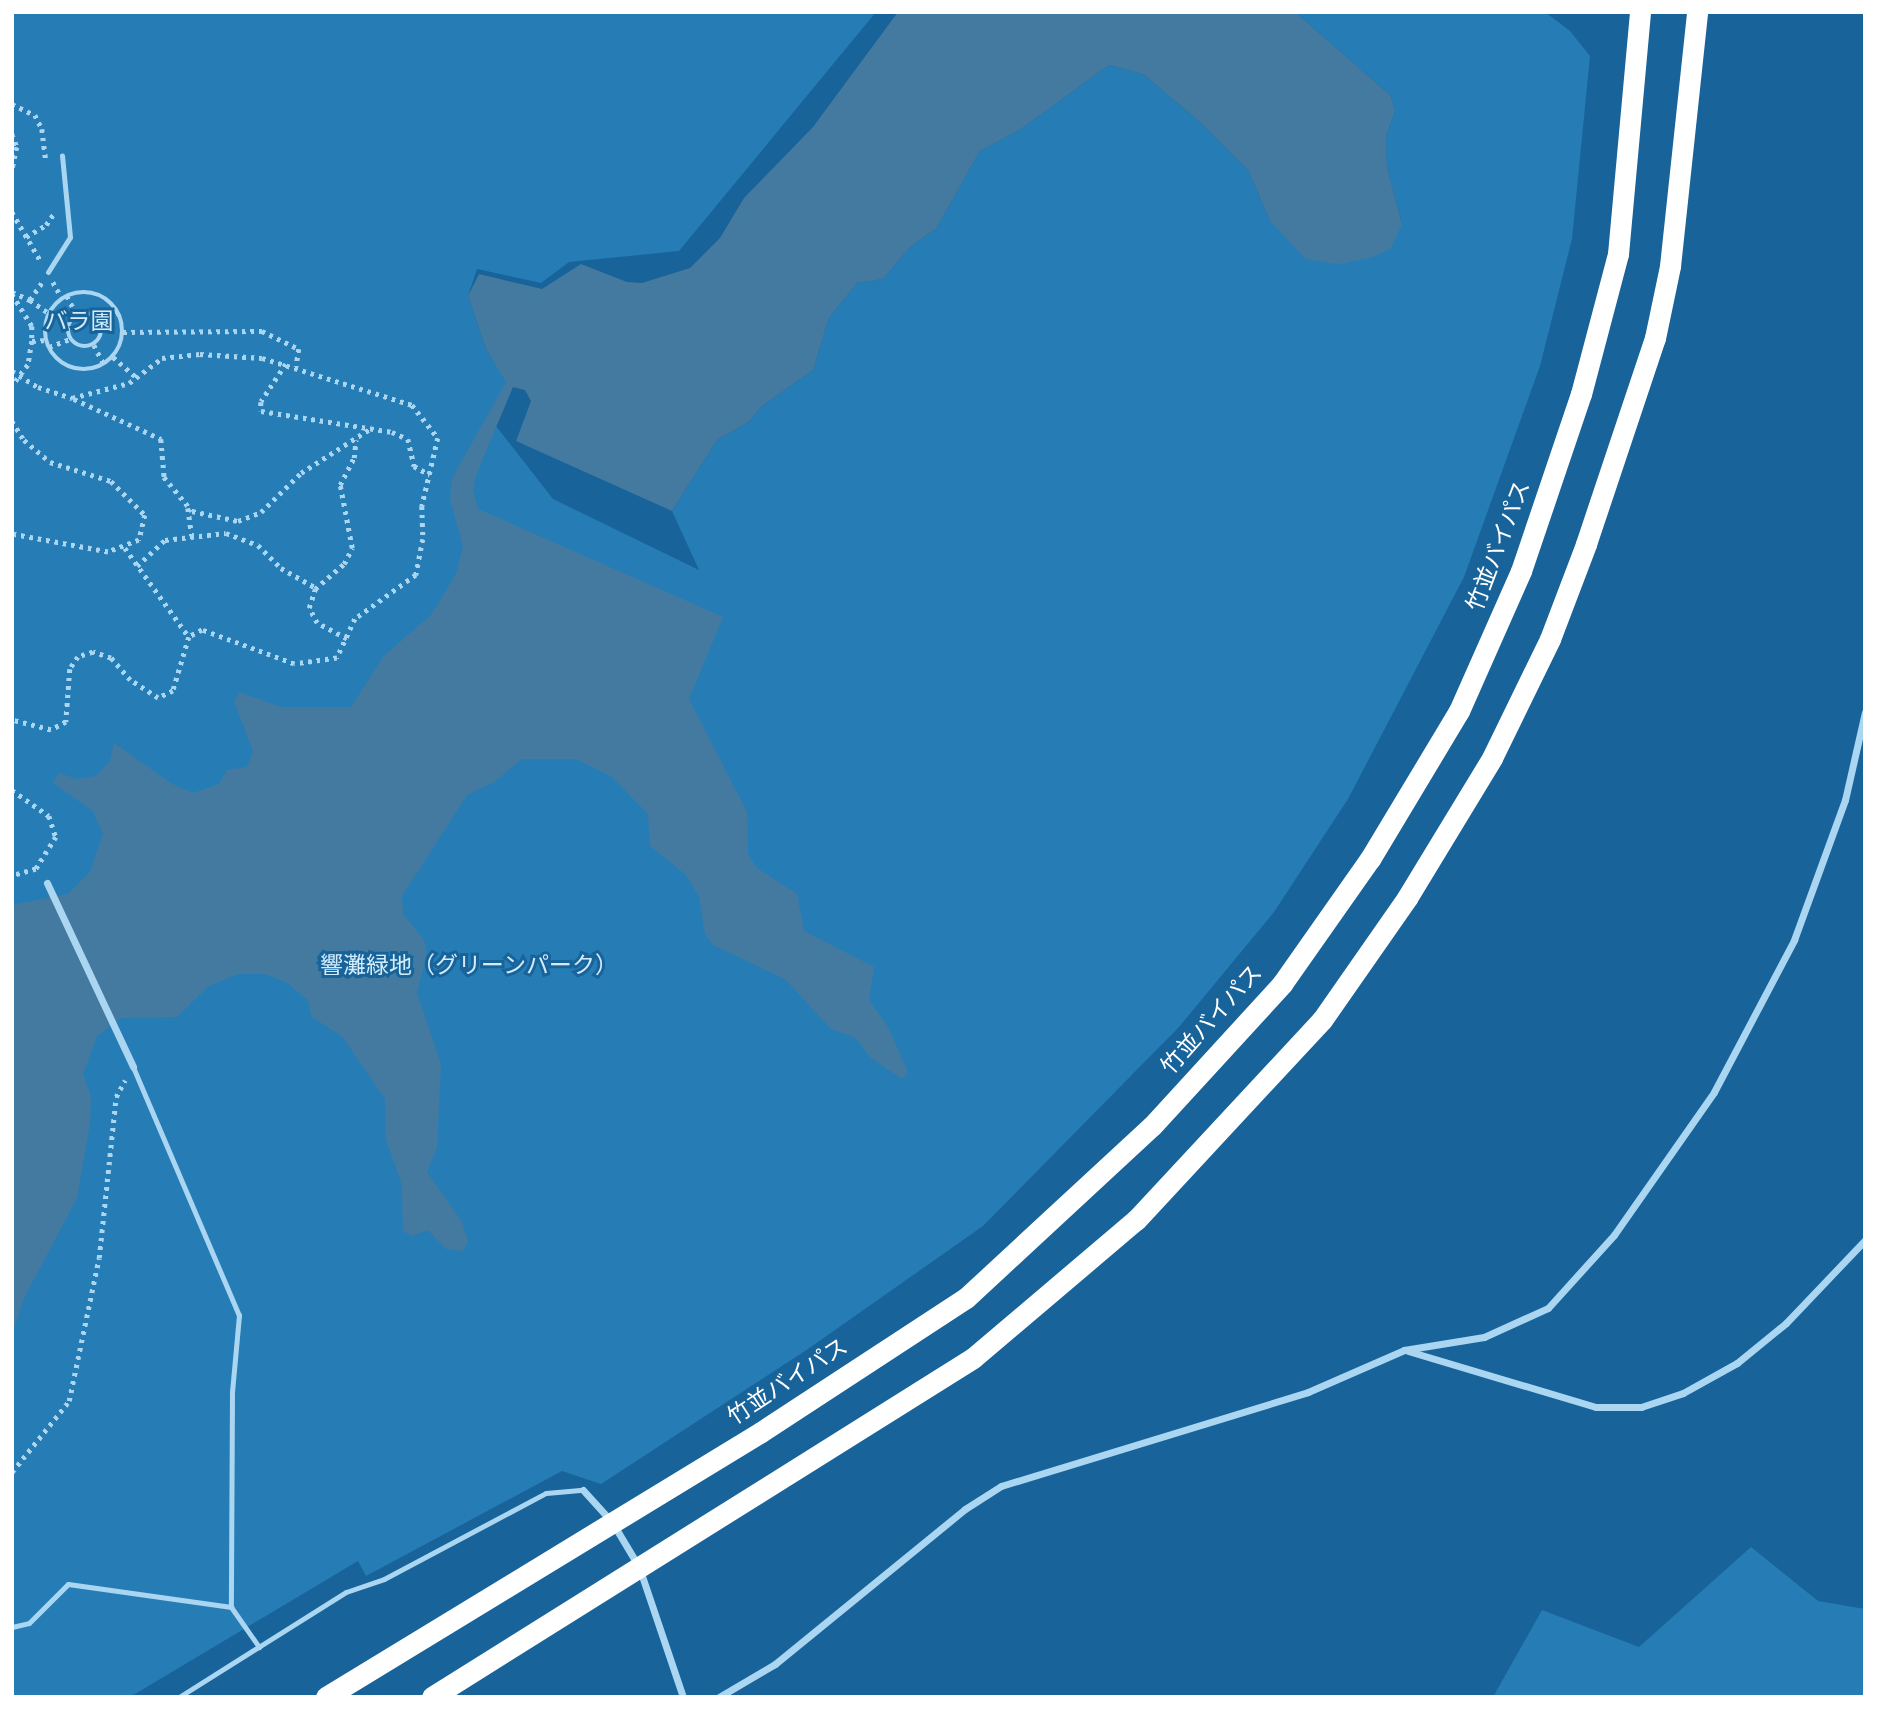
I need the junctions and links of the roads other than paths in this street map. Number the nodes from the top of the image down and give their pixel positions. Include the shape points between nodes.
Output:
1 (1640, 12) edge
2 (1697, 18) edge
3 (62, 155) dead end
4 (48, 272) road end
5 (1865, 712) edge
6 (47, 883) dead end
7 (133, 1067) joint
8 (1865, 1240) edge
9 (1404, 1350) junction
10 (583, 1490) joint
11 (612, 1522) junction
12 (639, 1567) junction
13 (231, 1607) junction
14 (12, 1627) edge
15 (259, 1647) junction
16 (178, 1697) edge
17 (326, 1697) edge
18 (432, 1697) edge
19 (683, 1697) edge
20 (719, 1697) edge

1 - 11 highway, 竹並バイパス via 1618,254 1581,394 1521,571 1459,711 1370,859 1282,984 1152,1126 966,1298
2 - 12 highway via 1670,266 1656,338 1550,639 1492,758 1407,898 1322,1020 1136,1220 973,1358
3 - 4 lane via 70,237
5 - 9 street via 1845,800 1794,940 1714,1092 1614,1235 1549,1308 1484,1336
6 - 7 street
7 - 13 lane via 239,1315 232,1392
8 - 9 street via 1786,1324 1737,1363 1683,1393 1640,1407 1596,1407
9 - 20 street via 1308,1392 1001,1486 965,1509 775,1664
10 - 11 street
10 - 15 lane via 546,1493 384,1579 346,1592
11 - 12 street
11 - 17 highway, 竹並バイパス
12 - 18 highway
12 - 19 street
13 - 14 lane via 68,1584 29,1623
13 - 15 lane
15 - 16 lane

